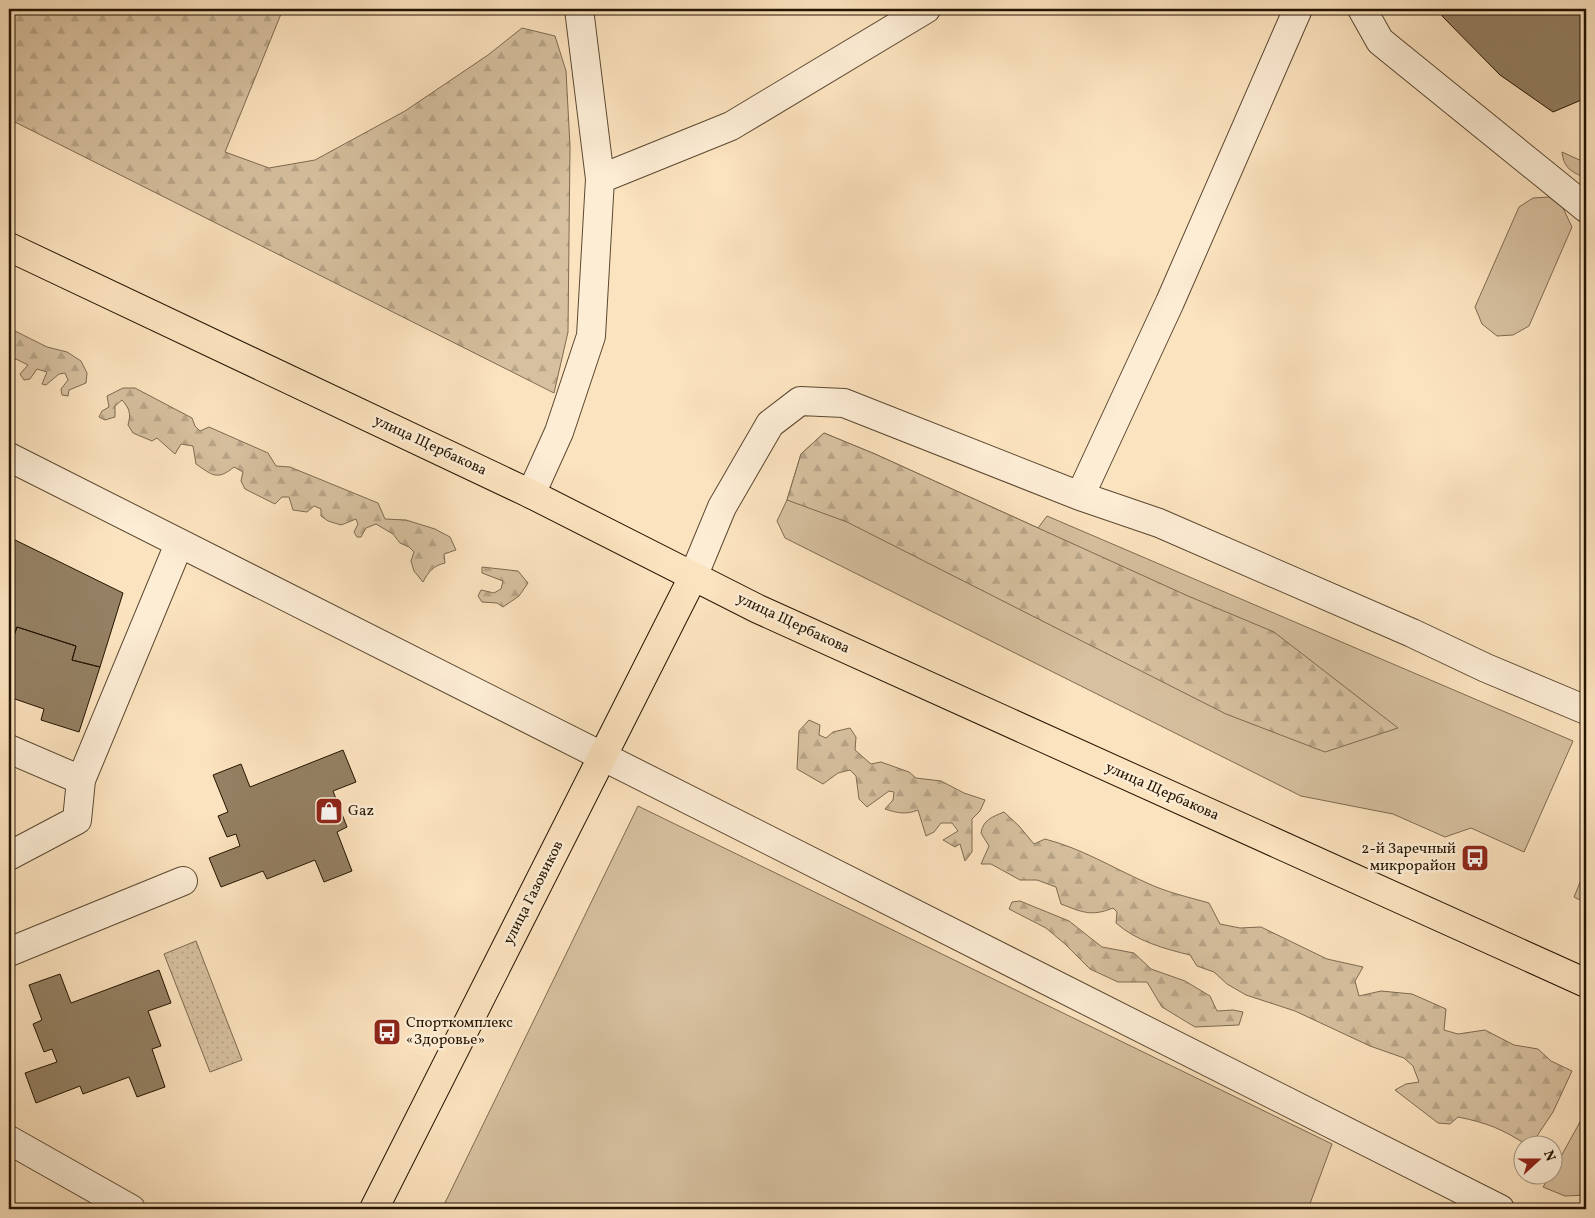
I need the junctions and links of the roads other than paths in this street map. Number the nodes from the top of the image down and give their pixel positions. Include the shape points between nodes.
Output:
1 (579, 9) edge
2 (926, 9) edge
3 (1298, 9) edge
4 (1362, 9) edge
5 (600, 179) junction
6 (1586, 208) edge
7 (9, 246) edge
8 (9, 457) edge
9 (531, 494) junction
10 (1080, 496) junction
11 (180, 544) junction
12 (692, 577) junction
13 (1586, 710) edge
14 (9, 749) edge
15 (602, 758) junction
16 (82, 780) junction
17 (9, 856) edge
18 (183, 880) dead end
19 (9, 952) edge
20 (1586, 983) edge
21 (9, 1140) edge
22 (1473, 1203) edge
23 (131, 1209) edge
24 (374, 1209) edge
25 (1500, 1209) edge

1 - 5 lane
2 - 5 lane via 731,126
3 - 10 lane via 1170,302
4 - 6 lane via 1380,41
5 - 9 lane via 591,336 559,432
7 - 9 main road, улица Щербакова
8 - 11 lane
9 - 12 main road, улица Щербакова
10 - 12 lane via 844,403 800,401 770,424 722,507
10 - 13 lane via 1160,524
11 - 15 lane
11 - 16 lane
12 - 15 main road, улица Газовиков
12 - 20 main road, улица Щербакова
14 - 16 lane
15 - 22 lane
15 - 24 main road, улица Газовиков
16 - 17 lane via 77,820
18 - 19 lane
21 - 23 lane
22 - 25 lane

